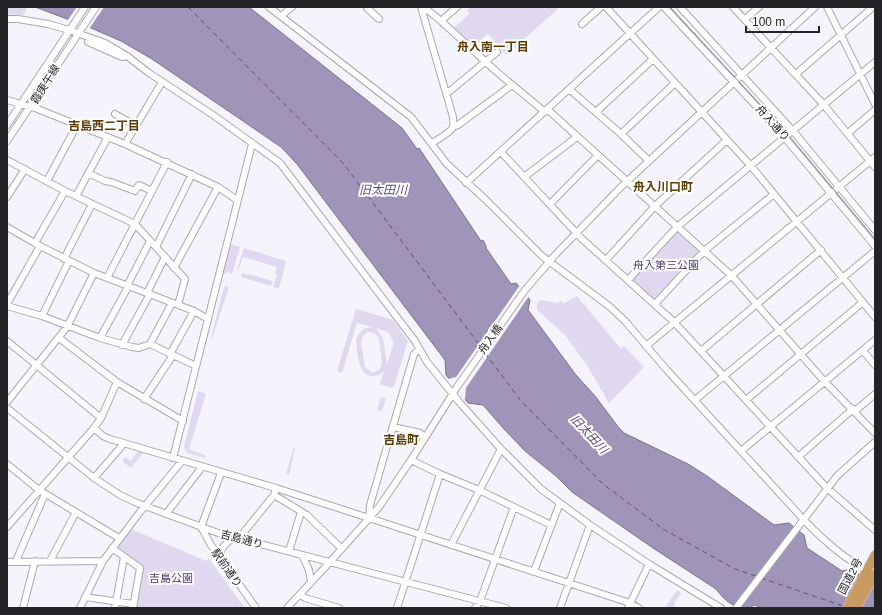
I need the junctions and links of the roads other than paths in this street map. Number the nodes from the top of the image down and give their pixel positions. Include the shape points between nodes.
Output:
1 (85, 7) edge
2 (96, 7) edge
3 (269, 7) edge
4 (292, 7) edge
5 (368, 7) edge
6 (421, 7) edge
7 (424, 7) edge
8 (457, 7) edge
9 (601, 7) edge
10 (606, 7) edge
11 (659, 7) edge
12 (664, 7) edge
13 (680, 7) edge
14 (733, 7) edge
15 (759, 7) edge
16 (815, 7) edge
17 (827, 7) edge
18 (873, 7) edge
19 (281, 16) junction
20 (379, 19) dead end
21 (7, 20) edge
22 (745, 20) junction
23 (441, 21) junction
24 (582, 24) dead end
25 (69, 30) junction
26 (78, 33) junction
27 (630, 33) junction
28 (841, 34) junction
29 (88, 42) dead end
30 (772, 48) junction
31 (497, 52) dead end
32 (127, 56) junction
33 (653, 59) junction
34 (486, 62) junction
35 (875, 62) edge
36 (796, 74) junction
37 (861, 74) junction
38 (743, 75) junction
39 (162, 82) junction
40 (735, 82) junction
41 (675, 83) junction
42 (512, 85) junction
43 (569, 89) junction
44 (446, 92) junction
45 (7, 100) edge
46 (21, 104) junction
47 (875, 104) edge
48 (824, 105) junction
49 (30, 107) junction
50 (546, 110) junction
51 (875, 110) edge
52 (596, 112) junction
53 (702, 112) junction
54 (115, 114) dead end
55 (7, 125) edge
56 (77, 125) junction
57 (136, 126) junction
58 (453, 127) junction
59 (793, 131) junction
60 (848, 133) junction
61 (621, 134) junction
62 (108, 137) junction
63 (577, 137) junction
64 (785, 137) junction
65 (727, 140) junction
66 (7, 141) edge
67 (126, 144) junction
68 (252, 144) junction
69 (432, 144) junction
70 (501, 152) junction
71 (598, 156) junction
72 (873, 159) edge
73 (7, 160) edge
74 (649, 161) junction
75 (167, 162) junction
76 (750, 166) junction
77 (875, 167) edge
78 (25, 169) junction
79 (88, 172) junction
80 (192, 174) junction
81 (524, 177) junction
82 (47, 181) junction
83 (627, 181) junction
84 (466, 183) junction
85 (839, 186) junction
86 (218, 187) junction
87 (65, 191) junction
88 (152, 191) junction
89 (831, 193) junction
90 (774, 194) junction
91 (76, 196) junction
92 (7, 197) edge
93 (238, 200) junction
94 (92, 204) junction
95 (550, 204) junction
96 (655, 206) junction
97 (797, 221) junction
98 (135, 224) junction
99 (677, 227) junction
100 (9, 229) edge
101 (875, 230) edge
102 (577, 233) junction
103 (7, 237) edge
104 (150, 241) junction
105 (38, 245) junction
106 (875, 246) edge
107 (156, 247) junction
108 (821, 250) junction
109 (704, 251) junction
110 (875, 251) edge
111 (165, 257) junction
112 (67, 260) junction
113 (606, 260) junction
114 (550, 262) junction
115 (174, 268) junction
116 (94, 273) junction
117 (732, 276) junction
118 (107, 278) junction
119 (843, 278) junction
120 (628, 280) junction
121 (127, 286) junction
122 (148, 294) junction
123 (863, 302) junction
124 (757, 303) junction
125 (175, 304) junction
126 (655, 304) junction
127 (7, 305) edge
128 (194, 311) junction
129 (42, 316) junction
130 (875, 317) edge
131 (208, 319) junction
132 (674, 322) junction
133 (68, 325) junction
134 (780, 330) junction
135 (59, 338) junction
136 (100, 338) junction
137 (875, 340) edge
138 (7, 341) edge
139 (150, 344) junction
140 (122, 345) junction
141 (646, 346) junction
142 (419, 349) junction
143 (863, 350) junction
144 (701, 351) junction
145 (172, 354) junction
146 (802, 354) junction
147 (36, 365) junction
148 (875, 365) edge
149 (196, 366) junction
150 (724, 376) junction
151 (117, 382) junction
152 (825, 382) junction
153 (454, 392) junction
154 (875, 394) edge
155 (144, 399) junction
156 (695, 400) junction
157 (746, 400) junction
158 (7, 402) edge
159 (7, 408) edge
160 (854, 410) junction
161 (101, 418) junction
162 (183, 421) junction
163 (393, 427) junction
164 (770, 427) junction
165 (94, 428) junction
166 (875, 432) edge
167 (426, 437) junction
168 (875, 442) edge
169 (123, 443) junction
170 (501, 449) junction
171 (741, 451) junction
172 (68, 457) junction
173 (798, 457) junction
174 (173, 458) junction
175 (411, 460) junction
176 (182, 461) junction
177 (7, 464) edge
178 (202, 467) junction
179 (221, 473) junction
180 (440, 474) junction
181 (94, 478) junction
182 (827, 488) junction
183 (39, 490) junction
184 (479, 490) junction
185 (275, 492) junction
186 (373, 493) junction
187 (45, 494) junction
188 (385, 498) junction
189 (560, 503) junction
190 (145, 506) junction
191 (514, 507) junction
192 (76, 512) junction
193 (300, 512) junction
194 (166, 514) junction
195 (369, 518) junction
196 (804, 520) junction
197 (551, 525) junction
198 (590, 525) junction
199 (7, 526) edge
200 (200, 527) junction
201 (875, 530) edge
202 (420, 535) junction
203 (233, 537) junction
204 (120, 538) junction
205 (241, 539) junction
206 (451, 545) junction
207 (112, 548) junction
208 (341, 548) junction
209 (289, 552) junction
210 (875, 555) edge
211 (219, 556) junction
212 (302, 556) junction
213 (124, 557) junction
214 (495, 559) junction
215 (16, 561) junction
216 (35, 561) junction
217 (50, 561) junction
218 (103, 561) junction
219 (7, 562) edge
220 (330, 562) junction
221 (649, 564) junction
222 (534, 571) junction
223 (871, 575) edge
224 (311, 582) junction
225 (405, 582) junction
226 (569, 582) junction
227 (300, 594) junction
228 (85, 597) junction
229 (480, 601) junction
230 (116, 605) edge
231 (133, 606) edge
232 (324, 606) edge
233 (629, 606) edge
234 (23, 608) edge
235 (80, 608) edge
236 (256, 608) edge
237 (287, 608) edge
238 (339, 608) edge
239 (397, 608) edge
240 (475, 608) edge
241 (506, 608) edge
242 (560, 608) edge
243 (639, 608) edge
244 (721, 608) edge
245 (736, 608) edge
246 (847, 608) edge
247 (856, 608) edge

1 - 25 street
2 - 26 street, 霞庚午線
3 - 19 street
4 - 19 street
5 - 20 street
6 - 44 street
7 - 23 street
8 - 23 street
9 - 24 street
10 - 27 street
11 - 27 street
12 - 40 street, 舟入通り
13 - 38 street, 舟入通り
14 - 22 street
15 - 22 street
16 - 30 street, 舟入橋
17 - 28 street
18 - 28 street
19 - 69 street via 411,117
21 - 25 street via 33,21
22 - 30 street
23 - 34 street
25 - 26 street
25 - 46 street
26 - 32 street via 105,43
26 - 49 street, 霞庚午線
27 - 33 street
27 - 43 street
28 - 36 street
28 - 37 street
29 - 32 street via 122,57
30 - 36 street
30 - 38 street, 舟入橋
31 - 34 street
32 - 39 street
33 - 41 street
33 - 52 street
34 - 42 street
34 - 44 street
35 - 37 street
36 - 48 street
37 - 47 street
37 - 48 street
38 - 40 street, 舟入橋
38 - 59 street, 舟入通り
39 - 57 street
39 - 68 street
40 - 53 street, 舟入橋
40 - 64 street, 舟入通り
41 - 53 street
41 - 61 street
42 - 50 street
42 - 58 street
43 - 50 street
43 - 52 street
44 - 58 street
45 - 46 street
46 - 49 street
46 - 55 street
48 - 59 street
48 - 60 street
49 - 56 street
49 - 66 street, 霞庚午線
50 - 63 street
50 - 70 street
51 - 60 street
52 - 61 street
53 - 65 street
53 - 74 street, 舟入橋
54 - 57 street
56 - 62 street
56 - 82 street
57 - 67 street
58 - 69 street
59 - 64 street
59 - 85 street, 舟入通り
60 - 72 street
61 - 74 street
62 - 67 street
62 - 79 street
63 - 71 street
63 - 81 street
64 - 76 street
64 - 89 street, 舟入通り
65 - 76 street
65 - 96 street
67 - 75 street
68 - 93 street
68 - 142 street via 280,163 287,171
69 - 84 street via 438,155
70 - 81 street
70 - 84 street
71 - 83 street
71 - 95 street
72 - 77 street
72 - 85 street
73 - 78 street
74 - 83 street, 舟入橋
75 - 80 street
75 - 88 street
76 - 90 street
76 - 99 street
78 - 82 street
78 - 92 street
79 - 88 street via 135,191 139,185
79 - 91 street
80 - 86 street
80 - 107 street
81 - 95 street
82 - 87 street
83 - 96 street
83 - 102 street, 舟入橋
84 - 114 street
85 - 89 street
85 - 101 street, 舟入通り
86 - 93 street
86 - 115 street
87 - 91 street
87 - 105 street
88 - 98 street
89 - 97 street
89 - 106 street, 舟入通り
90 - 97 street
90 - 109 street
91 - 94 street
93 - 131 street
94 - 98 street
94 - 112 street
95 - 102 street
96 - 99 street
96 - 113 street
97 - 108 street
97 - 117 street
98 - 104 street
98 - 118 street
99 - 109 street
99 - 120 street
100 - 103 street
100 - 105 street
102 - 113 street
102 - 114 street, 舟入橋
104 - 107 street
104 - 121 street
105 - 112 street
105 - 127 street
107 - 111 street
108 - 119 street
108 - 124 street
109 - 117 street
109 - 126 street
110 - 119 street
111 - 115 street
111 - 122 street
112 - 116 street
112 - 129 street
113 - 120 street
114 - 141 street via 609,306
114 - 153 street, 舟入橋 via 525,290
115 - 125 street via 185,279
116 - 118 street
116 - 133 street
117 - 124 street
117 - 132 street
118 - 121 street
119 - 123 street
119 - 134 street
120 - 126 street
121 - 122 street
121 - 136 street
122 - 125 street
122 - 140 street
123 - 130 street
123 - 146 street
124 - 134 street
124 - 144 street
125 - 128 street
125 - 139 street
126 - 132 street
127 - 129 street
128 - 131 street
128 - 145 street
129 - 133 street
131 - 149 street
132 - 141 street
132 - 144 street
133 - 135 street
133 - 136 street
134 - 146 street
134 - 150 street
135 - 147 street
135 - 151 street
136 - 140 street
137 - 143 street
138 - 147 street
139 - 140 street via 139,348
139 - 145 street
141 - 156 street
142 - 153 street via 426,362
142 - 163 street via 414,354
143 - 148 street
143 - 152 street
144 - 150 street
145 - 149 street
145 - 155 street
146 - 152 street
146 - 157 street
147 - 158 street
147 - 161 street
149 - 162 street
150 - 156 street
150 - 157 street
151 - 155 street
151 - 161 street
152 - 160 street
152 - 164 street
153 - 167 street, 舟入橋
153 - 170 street
154 - 160 street
155 - 162 street
156 - 171 street
157 - 164 street
159 - 172 street, 吉島通り
160 - 166 street
160 - 173 street
161 - 165 street
162 - 174 street
163 - 167 street via 420,433
163 - 186 street
164 - 171 street
164 - 173 street
165 - 169 street via 103,436
165 - 172 street
167 - 175 street, 舟入橋
168 - 182 street via 845,467
169 - 174 street
169 - 181 street
170 - 184 street
170 - 189 street
171 - 196 street
172 - 181 street, 吉島通り
172 - 183 street
173 - 182 street
174 - 176 street
175 - 180 street
175 - 188 street, 舟入橋
176 - 178 street
176 - 190 street
177 - 183 street
178 - 179 street
178 - 194 street
179 - 185 street
179 - 200 street
180 - 184 street
180 - 202 street
181 - 190 street, 吉島通り
182 - 196 street
182 - 201 street
183 - 187 street
183 - 199 street
184 - 191 street
184 - 206 street
185 - 193 street
185 - 195 street
185 - 205 street
186 - 188 street
186 - 195 street
187 - 192 street
187 - 215 street
188 - 195 street, 舟入橋
189 - 197 street
189 - 198 street
190 - 194 street, 吉島通り
190 - 204 street
191 - 197 street
191 - 214 street
192 - 204 street
192 - 217 street
193 - 208 street via 310,518
193 - 209 street
194 - 200 street, 吉島通り
195 - 202 street
195 - 208 street, 舟入橋
196 - 223 street via 820,537
196 - 245 street
197 - 222 street
198 - 221 street
198 - 226 street
200 - 203 street, 吉島通り
200 - 211 street, 駅前通り
202 - 206 street
202 - 225 street
203 - 205 street, 吉島通り
203 - 211 street via 223,547
204 - 207 street
205 - 209 street, 吉島通り
206 - 214 street
207 - 213 street
207 - 218 street
208 - 220 street, 舟入橋
209 - 212 street, 吉島通り
210 - 223 highway, 国道2号
211 - 236 street, 駅前通り
212 - 220 street, 吉島通り
212 - 224 street via 309,570
213 - 230 street
213 - 231 street via 140,568
214 - 222 street
214 - 229 street
215 - 216 street
215 - 219 street
216 - 217 street
216 - 234 street
217 - 218 street
218 - 228 street
220 - 224 street, 舟入橋
220 - 225 street, 吉島通り
221 - 233 street
221 - 244 street
222 - 226 street
223 - 246 highway, 国道2号
223 - 247 highway, 国道2号
224 - 227 street, 舟入橋
225 - 229 street, 吉島通り
225 - 239 street
226 - 233 street
226 - 242 street
227 - 232 street
227 - 237 street, 舟入橋
228 - 230 street
228 - 235 street
229 - 240 street
229 - 241 street, 吉島通り
230 - 231 street
232 - 238 street
233 - 243 street

